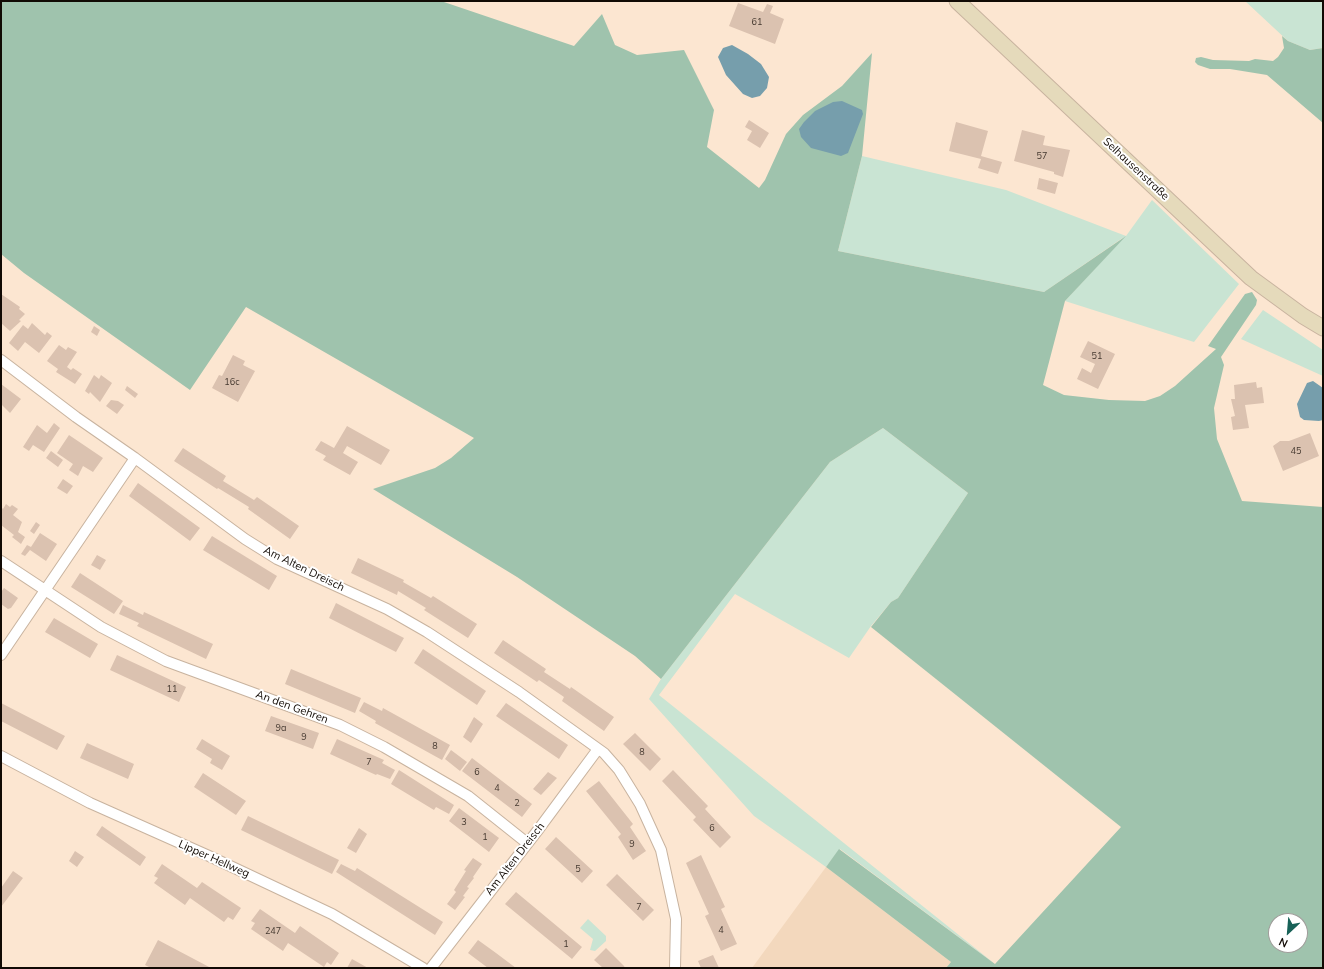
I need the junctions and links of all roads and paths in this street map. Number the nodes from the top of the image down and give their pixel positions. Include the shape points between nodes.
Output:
1 (956, 1) edge
2 (1323, 328) edge
3 (1, 360) edge
4 (136, 458) junction
5 (1, 561) edge
6 (45, 591) junction
7 (1, 655) edge
8 (598, 749) junction
9 (1, 756) edge
10 (527, 843) junction
11 (423, 968) edge
12 (431, 968) edge
13 (675, 968) edge

1 - 2 street, Selhausenstraße via 1252,278
3 - 4 street, Am Alten Dreisch via 76,417
4 - 6 street
4 - 8 street, Am Alten Dreisch via 250,542 277,558 399,615 488,671
5 - 6 street, An den Gehren
6 - 7 street
6 - 10 street, An den Gehren via 101,627 166,660 340,724 384,747 468,796
8 - 10 street, Am Alten Dreisch
8 - 13 street, Am Alten Dreisch via 613,761 631,788 661,850 676,919
9 - 11 street, Lipper Hellweg via 85,801 332,914
10 - 12 street, Am Alten Dreisch

